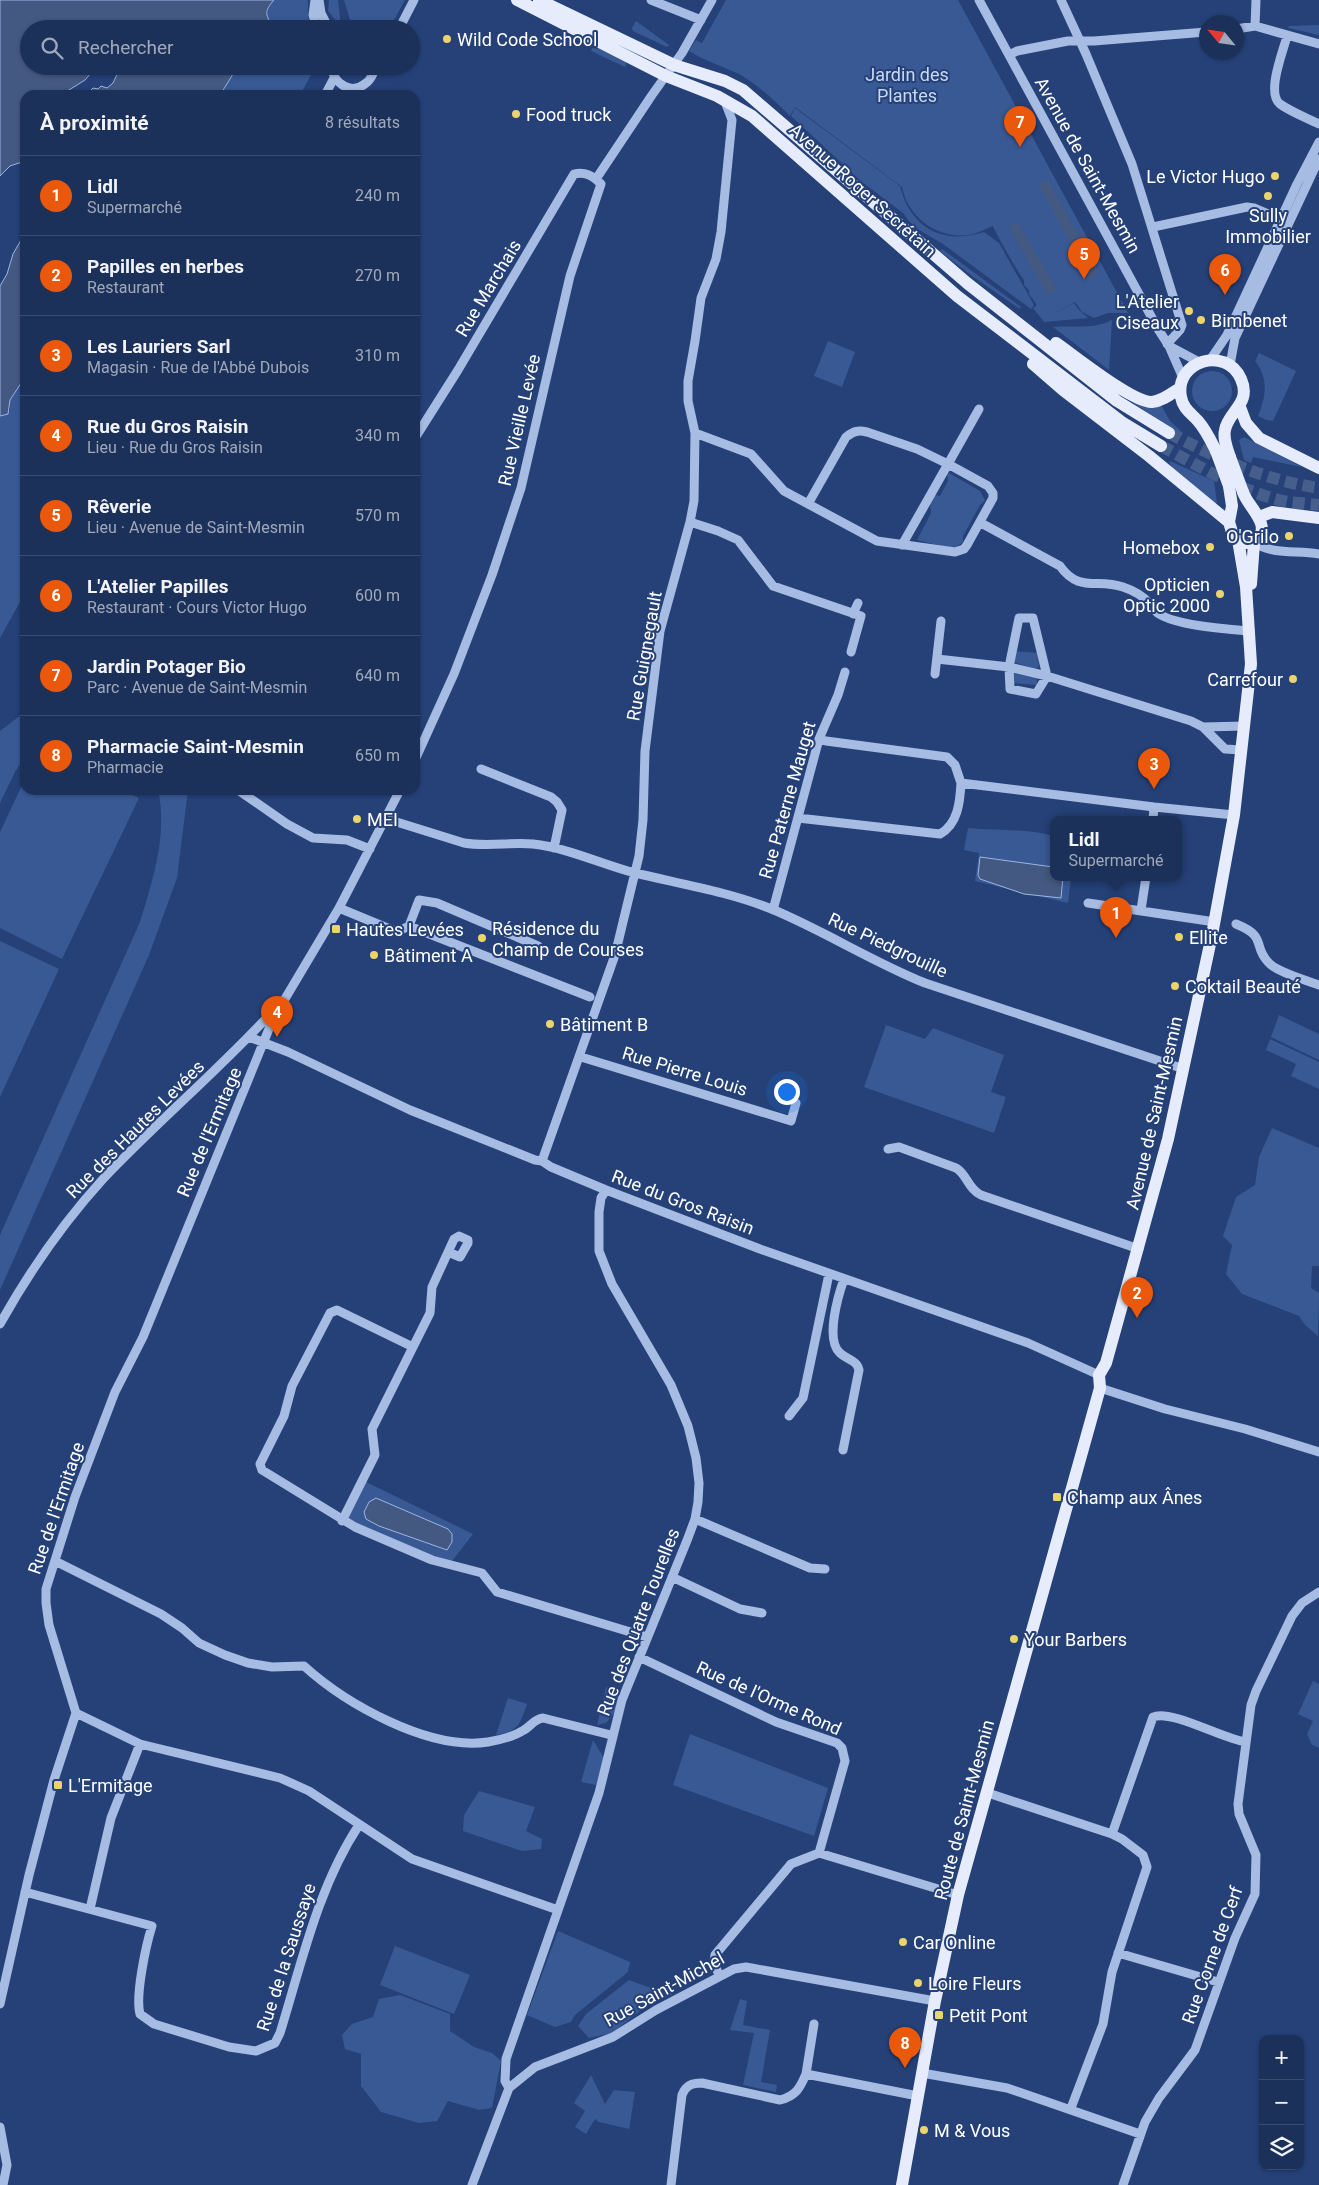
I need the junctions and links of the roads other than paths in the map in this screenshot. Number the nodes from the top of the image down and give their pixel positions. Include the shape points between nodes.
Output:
1 (317, 0) edge
2 (414, 0) edge
3 (511, 0) edge
4 (539, 0) edge
5 (651, 0) edge
6 (712, 0) edge
7 (979, 0) edge
8 (1061, 0) edge
9 (1256, 0) edge
10 (521, 2) edge
11 (314, 20) edge
12 (324, 20) edge
13 (404, 20) edge
14 (700, 20) junction
15 (1255, 26) junction
16 (1244, 28) edge
17 (1199, 33) edge
18 (1287, 36) junction
19 (1080, 40) junction
20 (1319, 44) edge
21 (1009, 55) junction
22 (674, 65) junction
23 (333, 75) edge
24 (371, 75) edge
25 (666, 76) junction
26 (334, 78) junction
27 (366, 84) junction
28 (328, 90) edge
29 (364, 90) edge
30 (724, 99) junction
31 (752, 116) junction
32 (732, 120) junction
33 (1319, 124) edge
34 (1319, 142) edge
35 (1319, 159) edge
36 (596, 180) junction
37 (1284, 221) junction
38 (1153, 227) junction
39 (967, 283) junction
40 (957, 296) junction
41 (1168, 345) junction
42 (1205, 361) junction
43 (1230, 365) junction
44 (1182, 383) junction
45 (1240, 407) junction
46 (979, 409) dead end
47 (420, 430) edge
48 (695, 433) junction
49 (1169, 433) tunnel mouth
50 (1161, 446) tunnel mouth
51 (948, 464) junction
52 (1319, 468) edge
53 (808, 504) junction
54 (1260, 517) junction
55 (1319, 518) edge
56 (690, 522) junction
57 (1229, 522) junction
58 (981, 523) junction
59 (1238, 540) junction
60 (1254, 543) junction
61 (902, 545) junction
62 (1319, 554) edge
63 (858, 603) dead end
64 (853, 614) junction
65 (1249, 617) junction
66 (941, 622) dead end
67 (1250, 631) junction
68 (851, 652) dead end
69 (937, 659) junction
70 (1008, 667) junction
71 (845, 672) dead end
72 (935, 674) dead end
73 (1047, 676) junction
74 (1245, 726) junction
75 (1203, 727) junction
76 (819, 739) junction
77 (420, 749) edge
78 (1242, 750) junction
79 (481, 769) dead end
80 (961, 783) junction
81 (245, 795) edge
82 (398, 795) edge
83 (1154, 807) junction
84 (1234, 815) junction
85 (1153, 816) edge
86 (798, 818) junction
87 (387, 819) junction
88 (554, 848) junction
89 (370, 849) junction
90 (635, 873) junction
91 (1145, 881) edge
92 (1088, 903) dead end
93 (339, 908) junction
94 (773, 910) junction
95 (1141, 910) junction
96 (1215, 922) junction
97 (1236, 924) dead end
98 (409, 926) junction
99 (538, 946) dead end
100 (1319, 985) edge
101 (590, 997) dead end
102 (284, 999) junction
103 (249, 1037) junction
104 (264, 1042) junction
105 (581, 1057) junction
106 (1184, 1069) junction
107 (796, 1103) dead end
108 (888, 1149) dead end
109 (542, 1160) junction
110 (606, 1190) junction
111 (1139, 1248) junction
112 (448, 1252) dead end
113 (829, 1274) junction
114 (844, 1279) junction
115 (0, 1324) edge
116 (413, 1347) junction
117 (1099, 1374) junction
118 (1100, 1388) junction
119 (789, 1416) dead end
120 (1083, 1449) joint
121 (842, 1450) dead end
122 (1319, 1452) edge
123 (695, 1519) junction
124 (342, 1520) junction
125 (55, 1561) junction
126 (825, 1569) dead end
127 (672, 1577) junction
128 (1319, 1592) edge
129 (762, 1613) dead end
130 (647, 1637) junction
131 (639, 1657) junction
132 (76, 1713) junction
133 (612, 1735) junction
134 (1246, 1742) junction
135 (140, 1744) junction
136 (988, 1793) junction
137 (359, 1824) junction
138 (1112, 1834) junction
139 (819, 1853) junction
140 (25, 1892) junction
141 (958, 1895) junction
142 (90, 1909) junction
143 (558, 1910) junction
144 (1118, 1953) junction
145 (719, 1976) junction
146 (1218, 1982) junction
147 (935, 2001) junction
148 (0, 2004) edge
149 (814, 2024) dead end
150 (922, 2073) junction
151 (806, 2074) junction
152 (509, 2088) junction
153 (918, 2096) junction
154 (1071, 2108) junction
155 (0, 2127) edge
156 (1140, 2134) junction
157 (3, 2185) edge
158 (472, 2185) edge
159 (671, 2185) edge
160 (902, 2185) edge
161 (1123, 2185) edge

1 - 11 street
1 - 12 street
2 - 13 street
3 - 10 main road, Avenue Roger Secrétain
4 - 22 main road, Avenue Roger Secrétain
5 - 14 street
6 - 14 street
7 - 21 street, Avenue de Saint-Mesmin
8 - 19 street
9 - 15 street
10 - 25 main road, Avenue Roger Secrétain
14 - 22 street
15 - 16 street
15 - 18 street
17 - 19 street
18 - 20 street
18 - 33 street via 1274,96 1280,103
19 - 21 street via 1017,50
19 - 38 street via 1132,164
21 - 41 street, Avenue de Saint-Mesmin
22 - 25 street
22 - 39 main road, Avenue Roger Secrétain via 743,90
23 - 26 street
24 - 27 street
25 - 30 main road, Avenue Roger Secrétain
25 - 36 street
26 - 27 street via 346,87
26 - 28 street
27 - 29 street
30 - 31 main road, Avenue Roger Secrétain
30 - 32 street, Rue Guignegault
31 - 32 street
31 - 40 main road, Avenue Roger Secrétain
32 - 48 street, Rue Guignegault via 721,232 716,259 701,298 688,381 688,401
34 - 37 street
35 - 37 street
36 - 47 street, Rue Marchais via 581,172 574,174
36 - 77 street, Rue Vieille Levée via 601,184 570,276 521,488 454,674
37 - 38 street via 1247,207
37 - 42 street via 1227,335
37 - 43 street via 1235,338
38 - 41 street via 1182,325
39 - 44 main road via 1135,398 1153,402 1166,397
39 - 49 main road, Avenue Roger Secrétain via 1117,401
40 - 50 main road, Avenue Roger Secrétain via 1123,423
40 - 57 main road via 1063,390
41 - 42 street
41 - 44 street, Avenue de Saint-Mesmin
42 - 43 main road
42 - 44 main road via 1187,371
43 - 45 main road via 1242,380 1244,389
44 - 57 main road, bridge via 1180,396 1186,410 1199,422 1216,451 1229,486 1232,506
45 - 52 main road via 1246,423 1259,438
45 - 54 main road, bridge via 1227,422 1224,436 1246,500
46 - 51 street
48 - 53 street via 751,454 784,491
48 - 56 street, Rue Guignegault via 696,479
51 - 53 street via 917,449 858,430 846,437
51 - 58 street via 988,486 993,493
51 - 61 street
53 - 61 street via 877,541
54 - 55 main road via 1272,512
54 - 60 main road via 1262,529
56 - 64 street via 738,540 773,586
56 - 90 street, Rue Guignegault via 660,631 645,751 643,820
57 - 59 main road, Avenue de Saint-Mesmin
58 - 61 street via 964,549 955,552
58 - 67 street via 1060,566 1068,578 1076,582 1121,586 1135,592 1158,613 1174,621
59 - 60 main road
59 - 65 main road, Avenue de Saint-Mesmin
60 - 62 street via 1271,551
60 - 65 main road
63 - 64 street
64 - 68 street via 861,616
65 - 67 main road, Avenue de Saint-Mesmin
66 - 69 street
67 - 74 main road, Avenue de Saint-Mesmin via 1251,664
69 - 70 street
69 - 72 street
70 - 73 street
70 - 73 street via 1010,689 1036,694
70 - 73 street via 1020,618 1033,618
71 - 76 street, Rue Paterne Mauget
73 - 75 street
74 - 75 street
74 - 78 main road, Avenue de Saint-Mesmin
75 - 78 street via 1225,748
76 - 80 street via 947,757 956,765
76 - 86 street, Rue Paterne Mauget
78 - 84 main road, Avenue de Saint-Mesmin
79 - 88 street via 557,802 562,810
80 - 83 street
80 - 86 street via 956,816 949,828 940,834
81 - 89 street via 312,838 347,840
82 - 87 street
83 - 84 street
83 - 85 street
84 - 96 main road, Avenue de Saint-Mesmin
86 - 94 street, Rue Paterne Mauget
87 - 88 street, Rue Piedgrouille via 464,844 531,844
87 - 89 street
88 - 90 street, Rue Piedgrouille
89 - 93 street
90 - 94 street, Rue Piedgrouille via 698,887
90 - 105 street, Rue Guignegault via 615,955
91 - 95 street
92 - 95 street
93 - 98 street via 397,932
93 - 102 street
94 - 106 street, Rue Piedgrouille via 925,983
95 - 96 street
96 - 106 main road, Avenue de Saint-Mesmin
97 - 100 street via 1254,934 1264,958 1271,965
98 - 99 street via 419,900 423,899
98 - 101 street
102 - 103 street, Rue des Hautes Levées
102 - 104 street
103 - 104 street
103 - 115 street, Rue des Hautes Levées via 98,1186 37,1262
104 - 109 street, Rue du Gros Raisin via 410,1110
104 - 125 street, Rue de l'Ermitage via 143,1337 115,1392 75,1497
105 - 107 street, Rue Pierre Louis via 791,1121
105 - 109 street, Rue Guignegault
106 - 111 main road, Avenue de Saint-Mesmin
108 - 111 street via 899,1147 956,1168 972,1189 981,1195
109 - 110 street, Rue du Gros Raisin via 551,1167
110 - 113 street, Rue du Gros Raisin
110 - 123 street, Rue des Quatre Tourelles via 599,1212 599,1252 612,1284 671,1385 688,1426 699,1483
111 - 117 main road, Avenue de Saint-Mesmin via 1106,1363
112 - 116 street via 432,1287 430,1313
113 - 114 street, Rue du Gros Raisin
113 - 119 street via 803,1398
114 - 117 street, Rue du Gros Raisin via 1028,1343
114 - 121 street via 832,1337 837,1350 854,1361 859,1370
116 - 124 street via 372,1429 375,1455
116 - 124 street via 334,1310 292,1386 284,1416 260,1464 262,1470
117 - 118 main road, Avenue de Saint-Mesmin
118 - 120 main road, Avenue de Saint-Mesmin
118 - 122 street
120 - 136 main road, Route de Saint-Mesmin
123 - 126 street via 810,1568
123 - 127 street, Rue des Quatre Tourelles
124 - 130 street via 432,1560 482,1573 496,1592
125 - 132 street, Rue de l'Ermitage via 46,1589 46,1603 49,1624
125 - 133 street via 161,1614 200,1643 225,1655 272,1667 304,1666 373,1714 417,1734 471,1743 486,1742 522,1732 543,1718
127 - 129 street via 740,1609
127 - 130 street, Rue des Quatre Tourelles
128 - 134 street, Rue Corne de Cerf via 1302,1603 1292,1616 1251,1704
130 - 131 street, Rue des Quatre Tourelles
131 - 133 street, Rue des Quatre Tourelles
131 - 139 street, Rue de l'Orme Rond via 776,1722 832,1740 842,1748 845,1761
132 - 135 street
132 - 140 street via 54,1780
133 - 143 street, Rue des Quatre Tourelles via 599,1793
134 - 138 street via 1167,1715 1153,1717
134 - 146 street, Rue Corne de Cerf via 1238,1809 1256,1855 1255,1894
135 - 137 street via 280,1778 309,1791
135 - 142 street via 111,1818
136 - 138 street
136 - 141 main road, Route de Saint-Mesmin
137 - 142 street, Rue de la Saussaye via 329,1880 280,2033 275,2043 263,2050 229,2047 154,2024 143,2017 139,2002 152,1926
137 - 143 street via 412,1860
138 - 144 street via 1143,1855 1147,1867
139 - 141 street
139 - 145 street via 791,1864 765,1894 715,1956
140 - 142 street, Rue de la Saussaye
140 - 148 street
141 - 147 main road, Route de Saint-Mesmin
143 - 152 street, Rue des Quatre Tourelles via 506,2059 505,2081
144 - 146 street
144 - 154 street via 1103,2024
145 - 147 street, Rue Saint-Michel via 746,1967
145 - 152 street, Rue Saint-Michel via 613,2037 535,2067
146 - 156 street, Rue Corne de Cerf via 1195,2050 1159,2098
147 - 150 main road, Route de Saint-Mesmin
149 - 151 street
150 - 153 main road, Route de Saint-Mesmin
150 - 154 street via 1007,2088
151 - 153 street
151 - 159 street via 799,2091 780,2100 702,2083 692,2083 684,2089
152 - 158 street, Rue des Quatre Tourelles
153 - 160 main road, Route de Saint-Mesmin
154 - 156 street
155 - 157 street via 7,2165
156 - 161 street, Rue Corne de Cerf

